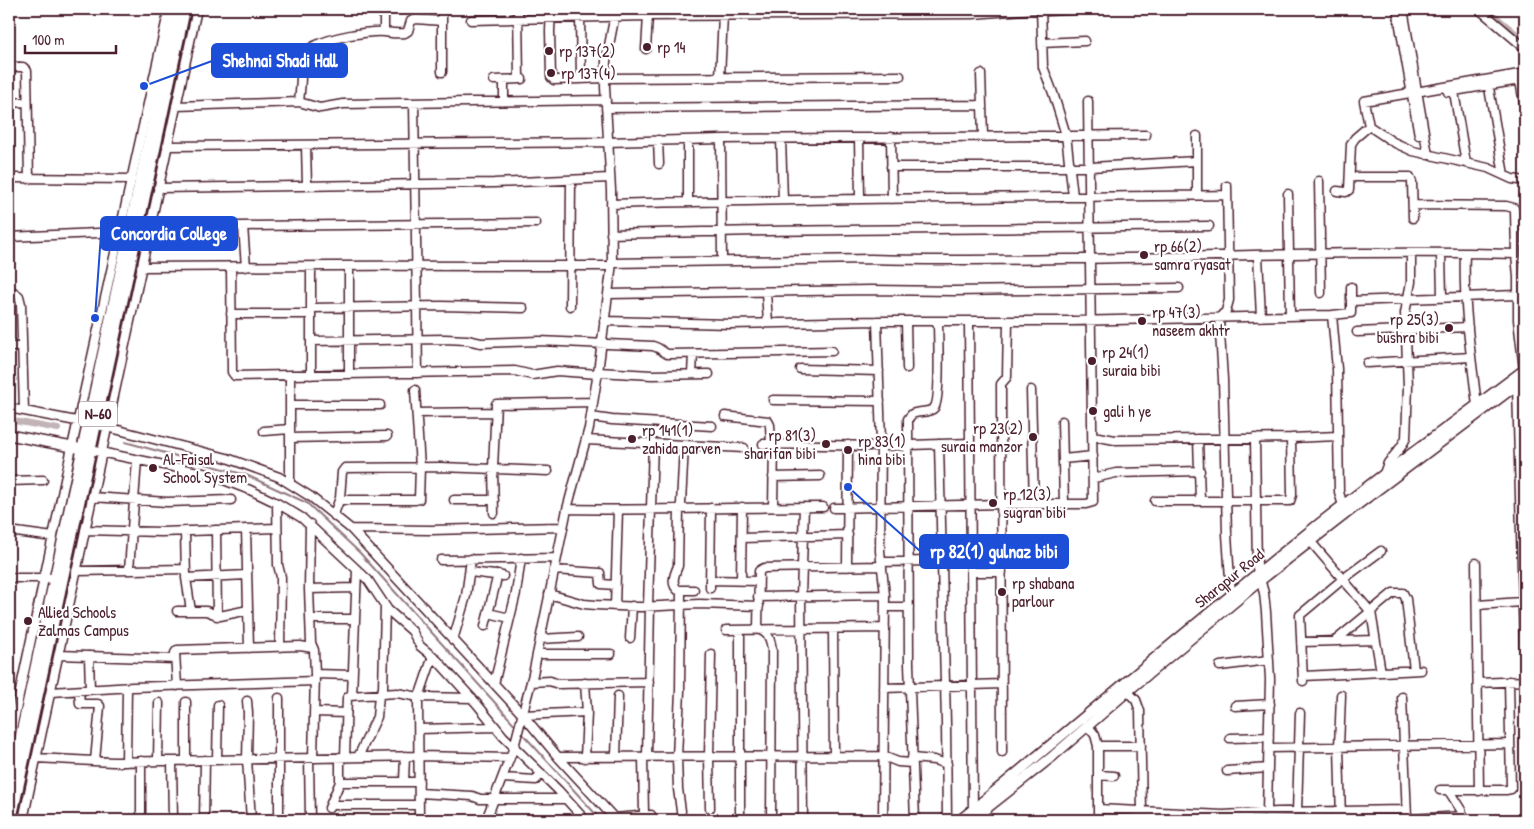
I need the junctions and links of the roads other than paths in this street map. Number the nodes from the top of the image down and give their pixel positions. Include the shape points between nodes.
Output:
1 (169, 9) edge
2 (177, 9) edge
3 (185, 9) edge
4 (197, 9) edge
5 (384, 9) edge
6 (442, 9) edge
7 (518, 9) edge
8 (552, 9) edge
9 (583, 9) edge
10 (1086, 9) edge
11 (1397, 9) edge
12 (1403, 9) edge
13 (1479, 9) edge
14 (1041, 10) edge
15 (616, 13) edge
16 (723, 15) junction
17 (648, 16) junction
18 (581, 17) junction
19 (552, 18) junction
20 (518, 19) junction
21 (471, 20) dead end
22 (442, 21) junction
23 (384, 32) junction
24 (1085, 41) dead end
25 (1042, 43) junction
26 (1525, 48) edge
27 (646, 49) dead end
28 (9, 60) edge
29 (9, 67) edge
30 (442, 72) dead end
31 (981, 74) dead end
32 (900, 76) dead end
33 (1521, 76) edge
34 (720, 77) junction
35 (581, 78) junction
36 (605, 78) junction
37 (494, 80) dead end
38 (504, 80) junction
39 (1488, 82) junction
40 (1454, 88) junction
41 (1415, 95) junction
42 (1088, 100) dead end
43 (504, 101) junction
44 (9, 102) edge
45 (28, 102) junction
46 (299, 102) junction
47 (414, 103) junction
48 (606, 104) junction
49 (982, 105) junction
50 (176, 106) junction
51 (1525, 108) edge
52 (1369, 126) junction
53 (1066, 135) junction
54 (1088, 135) junction
55 (1146, 135) dead end
56 (983, 136) junction
57 (1197, 136) dead end
58 (859, 138) junction
59 (891, 138) junction
60 (721, 139) junction
61 (781, 139) junction
62 (658, 140) junction
63 (688, 140) junction
64 (607, 142) junction
65 (414, 143) junction
66 (306, 145) junction
67 (167, 146) junction
68 (1425, 154) junction
69 (1196, 161) junction
70 (1466, 163) junction
71 (658, 164) dead end
72 (1070, 166) junction
73 (1089, 166) junction
74 (891, 167) junction
75 (1504, 175) junction
76 (1350, 177) junction
77 (9, 178) edge
78 (610, 178) junction
79 (29, 179) junction
80 (132, 179) junction
81 (571, 180) junction
82 (1319, 181) dead end
83 (1525, 181) edge
84 (415, 184) junction
85 (307, 186) junction
86 (1227, 186) dead end
87 (158, 188) junction
88 (1337, 191) dead end
89 (1288, 194) dead end
90 (1197, 195) junction
91 (1227, 195) junction
92 (1073, 196) junction
93 (1089, 197) junction
94 (860, 198) junction
95 (892, 199) junction
96 (783, 200) junction
97 (722, 201) junction
98 (688, 202) junction
99 (611, 204) junction
100 (1413, 205) junction
101 (1413, 218) dead end
102 (536, 223) dead end
103 (416, 224) junction
104 (243, 226) junction
105 (1209, 226) dead end
106 (150, 227) junction
107 (1090, 228) junction
108 (722, 231) junction
109 (120, 232) junction
110 (611, 234) junction
111 (9, 237) edge
112 (1464, 253) junction
113 (1410, 254) junction
114 (1441, 254) junction
115 (1516, 254) junction
116 (1320, 255) junction
117 (1258, 256) junction
118 (1289, 256) junction
119 (1227, 257) junction
120 (1090, 259) junction
121 (722, 261) junction
122 (611, 264) junction
123 (417, 265) junction
124 (349, 266) junction
125 (570, 266) junction
126 (141, 267) junction
127 (231, 267) junction
128 (246, 267) junction
129 (311, 267) junction
130 (1350, 287) dead end
131 (1090, 288) junction
132 (1179, 288) dead end
133 (9, 290) edge
134 (766, 292) junction
135 (1321, 293) dead end
136 (608, 294) junction
137 (1517, 295) junction
138 (1466, 296) junction
139 (1442, 297) junction
140 (1407, 298) junction
141 (1351, 301) junction
142 (417, 306) junction
143 (570, 306) dead end
144 (349, 308) junction
145 (523, 308) dead end
146 (311, 311) junction
147 (231, 314) junction
148 (1290, 316) junction
149 (1332, 316) junction
150 (1261, 317) junction
151 (1219, 318) junction
152 (604, 321) junction
153 (1008, 321) junction
154 (1091, 321) junction
155 (877, 322) junction
156 (906, 322) junction
157 (938, 322) junction
158 (969, 322) junction
159 (768, 323) junction
160 (1468, 327) junction
161 (1406, 329) junction
162 (1357, 332) dead end
163 (418, 339) junction
164 (349, 340) junction
165 (311, 341) junction
166 (602, 343) junction
167 (9, 347) edge
168 (22, 347) junction
169 (832, 351) dead end
170 (693, 354) junction
171 (1471, 357) junction
172 (1407, 360) junction
173 (1367, 363) dead end
174 (907, 368) dead end
175 (800, 369) dead end
176 (879, 371) junction
177 (418, 373) junction
178 (598, 373) junction
179 (1525, 373) edge
180 (349, 374) junction
181 (692, 374) junction
182 (709, 374) dead end
183 (311, 375) junction
184 (290, 376) junction
185 (1517, 386) junction
186 (415, 390) dead end
187 (1031, 390) dead end
188 (773, 400) dead end
189 (880, 401) junction
190 (593, 402) junction
191 (380, 405) dead end
192 (1477, 405) junction
193 (290, 406) junction
194 (9, 408) edge
195 (24, 411) junction
196 (494, 412) junction
197 (417, 413) junction
198 (724, 416) dead end
199 (591, 417) junction
200 (1062, 421) dead end
201 (87, 424) junction
202 (712, 426) dead end
203 (108, 427) junction
204 (290, 429) junction
205 (264, 431) dead end
206 (9, 435) edge
207 (386, 436) dead end
208 (1093, 436) junction
209 (1338, 436) junction
210 (290, 438) junction
211 (1255, 438) junction
212 (1291, 438) junction
213 (1198, 439) junction
214 (1225, 439) junction
215 (586, 440) junction
216 (653, 443) junction
217 (970, 443) junction
218 (770, 444) junction
219 (939, 444) junction
220 (684, 445) junction
221 (848, 445) junction
222 (908, 445) junction
223 (881, 446) junction
224 (744, 448) dead end
225 (82, 449) junction
226 (102, 452) junction
227 (1093, 456) junction
228 (1063, 458) junction
229 (138, 460) junction
230 (420, 467) junction
231 (493, 468) junction
232 (548, 471) dead end
233 (1200, 471) junction
234 (820, 476) dead end
235 (1383, 476) junction
236 (773, 477) junction
237 (1094, 478) junction
238 (43, 480) dead end
239 (9, 481) edge
240 (290, 483) junction
241 (92, 497) junction
242 (135, 500) junction
243 (231, 500) dead end
244 (340, 500) junction
245 (454, 500) dead end
246 (494, 500) junction
247 (1200, 500) junction
248 (1226, 500) junction
249 (1256, 500) junction
250 (1155, 501) dead end
251 (277, 503) junction
252 (1002, 504) junction
253 (1034, 504) junction
254 (1064, 504) junction
255 (971, 505) junction
256 (880, 506) junction
257 (909, 506) junction
258 (939, 506) junction
259 (1343, 506) junction
260 (742, 507) junction
261 (773, 507) junction
262 (804, 507) junction
263 (823, 507) dead end
264 (848, 507) junction
265 (711, 508) junction
266 (834, 508) dead end
267 (567, 509) junction
268 (618, 510) junction
269 (650, 510) junction
270 (679, 510) junction
271 (494, 513) dead end
272 (334, 514) junction
273 (310, 524) junction
274 (562, 527) junction
275 (277, 528) junction
276 (246, 529) junction
277 (351, 529) junction
278 (85, 530) junction
279 (216, 530) junction
280 (9, 531) edge
281 (185, 531) junction
282 (132, 532) junction
283 (848, 535) junction
284 (803, 536) junction
285 (53, 537) junction
286 (742, 538) junction
287 (1311, 542) junction
288 (971, 546) junction
289 (942, 547) junction
290 (1381, 551) dead end
291 (521, 558) junction
292 (556, 558) junction
293 (471, 559) junction
294 (441, 560) dead end
295 (929, 561) dead end
296 (909, 562) junction
297 (1476, 563) dead end
298 (882, 564) junction
299 (802, 567) junction
300 (847, 567) junction
301 (186, 569) junction
302 (129, 570) junction
303 (357, 570) junction
304 (554, 570) junction
305 (76, 571) junction
306 (470, 572) junction
307 (971, 572) junction
308 (1002, 572) junction
309 (247, 575) junction
310 (217, 576) junction
311 (1260, 577) junction
312 (9, 578) edge
313 (49, 578) junction
314 (186, 578) junction
315 (741, 580) junction
316 (1343, 580) junction
317 (758, 581) junction
318 (615, 585) junction
319 (356, 588) junction
320 (309, 589) junction
321 (681, 590) junction
322 (694, 590) dead end
323 (549, 594) junction
324 (885, 595) junction
325 (1231, 595) junction
326 (801, 596) junction
327 (758, 602) junction
328 (1522, 602) junction
329 (681, 605) junction
330 (1477, 605) junction
331 (385, 606) junction
332 (615, 606) junction
333 (632, 606) junction
334 (649, 606) junction
335 (885, 607) junction
336 (910, 607) junction
337 (248, 610) junction
338 (177, 611) dead end
339 (192, 611) junction
340 (1371, 612) junction
341 (488, 613) junction
342 (217, 616) junction
343 (510, 618) junction
344 (310, 619) junction
345 (354, 619) junction
346 (485, 626) dead end
347 (885, 628) junction
348 (758, 629) junction
349 (802, 629) junction
350 (833, 629) junction
351 (726, 630) dead end
352 (740, 630) junction
353 (578, 637) dead end
354 (630, 638) dead end
355 (452, 640) junction
356 (540, 640) junction
357 (1375, 640) junction
358 (1335, 641) junction
359 (1302, 642) junction
360 (280, 647) junction
361 (249, 648) junction
362 (313, 648) junction
363 (59, 654) junction
364 (537, 654) junction
365 (611, 654) dead end
366 (711, 654) dead end
367 (89, 656) junction
368 (433, 656) junction
369 (175, 659) junction
370 (1269, 660) junction
371 (1220, 666) dead end
372 (1381, 672) junction
373 (352, 675) junction
374 (315, 678) junction
375 (1509, 681) junction
376 (1525, 681) edge
377 (531, 682) junction
378 (649, 682) junction
379 (585, 683) junction
380 (1478, 683) junction
381 (494, 684) junction
382 (1002, 684) junction
383 (176, 686) junction
384 (972, 686) junction
385 (946, 687) junction
386 (127, 688) junction
387 (884, 688) junction
388 (910, 688) junction
389 (1124, 688) junction
390 (90, 690) junction
391 (79, 691) junction
392 (50, 692) junction
393 (380, 694) junction
394 (1341, 694) dead end
395 (352, 695) junction
396 (618, 696) dead end
397 (419, 697) junction
398 (1402, 697) dead end
399 (279, 698) dead end
400 (472, 698) junction
401 (247, 701) dead end
402 (186, 702) dead end
403 (159, 703) dead end
404 (1270, 704) junction
405 (218, 705) dead end
406 (1235, 706) dead end
407 (315, 712) junction
408 (588, 712) junction
409 (346, 713) junction
410 (1300, 713) dead end
411 (522, 715) junction
412 (1087, 726) junction
413 (495, 727) junction
414 (419, 729) junction
415 (1269, 737) junction
416 (1230, 738) dead end
417 (9, 743) edge
418 (1510, 744) junction
419 (515, 745) junction
420 (1098, 746) junction
421 (1141, 746) junction
422 (1405, 746) junction
423 (1479, 746) junction
424 (1339, 747) junction
425 (1269, 748) junction
426 (1299, 748) junction
427 (1002, 752) dead end
428 (405, 756) junction
429 (419, 756) junction
430 (773, 756) junction
431 (803, 756) junction
432 (834, 756) junction
433 (883, 756) junction
434 (343, 757) junction
435 (358, 757) junction
436 (558, 757) junction
437 (616, 757) junction
438 (645, 757) junction
439 (678, 757) junction
440 (709, 757) junction
441 (740, 757) junction
442 (36, 758) junction
443 (311, 758) junction
444 (510, 758) junction
445 (585, 758) junction
446 (278, 759) junction
447 (205, 760) junction
448 (216, 760) junction
449 (247, 760) junction
450 (912, 760) junction
451 (95, 761) junction
452 (158, 761) junction
453 (172, 761) junction
454 (186, 761) junction
455 (126, 762) junction
456 (141, 762) junction
457 (947, 764) junction
458 (1268, 768) junction
459 (1227, 771) dead end
460 (541, 772) junction
461 (1098, 776) junction
462 (1114, 776) dead end
463 (503, 778) junction
464 (340, 782) junction
465 (404, 782) junction
466 (419, 782) junction
467 (1440, 790) dead end
468 (1479, 790) junction
469 (9, 791) edge
470 (1450, 791) junction
471 (419, 793) junction
472 (495, 798) junction
473 (566, 799) junction
474 (419, 805) junction
475 (710, 808) dead end
476 (1098, 808) junction
477 (1406, 810) junction
478 (681, 811) dead end
479 (1142, 811) junction
480 (1340, 811) junction
481 (141, 812) dead end
482 (1267, 812) junction
483 (1297, 812) junction
484 (1157, 816) edge
485 (1278, 816) edge
486 (973, 817) edge
487 (1223, 818) edge
488 (1464, 818) edge
489 (615, 819) edge
490 (1435, 819) edge
491 (11, 820) edge
492 (23, 820) edge
493 (173, 820) edge
494 (204, 820) edge
495 (251, 820) edge
496 (279, 820) edge
497 (310, 820) edge
498 (419, 820) edge
499 (486, 820) edge
500 (585, 820) edge
501 (740, 820) edge
502 (771, 820) edge
503 (803, 820) edge
504 (883, 820) edge
505 (915, 820) edge
506 (947, 820) edge
507 (960, 820) edge
508 (1098, 820) edge
509 (1341, 820) edge

1 - 80 street
2 - 201 highway, N-60
3 - 201 highway, N-60
4 - 50 street
5 - 23 street
6 - 22 street
7 - 20 street
8 - 19 street
9 - 18 street
10 - 14 street
11 - 41 street
12 - 41 street
13 - 26 street
14 - 16 street via 973,14
14 - 25 street
15 - 17 street
15 - 18 street
15 - 36 street
16 - 17 street
16 - 34 street
17 - 27 street
18 - 19 street
18 - 35 street
19 - 20 street
19 - 35 street via 551,78
20 - 21 street
20 - 38 street via 522,79
22 - 23 street via 416,19 410,22 405,34
22 - 30 street
23 - 46 street via 338,37 303,54 299,63
24 - 25 street
25 - 53 street via 1043,67
28 - 29 street
29 - 45 street via 26,70
31 - 49 street
32 - 34 street
33 - 39 street
33 - 51 street
34 - 36 street
35 - 36 street
36 - 48 street
37 - 38 street
38 - 43 street
39 - 40 street
39 - 75 street
40 - 41 street
40 - 70 street
41 - 52 street via 1364,101
41 - 68 street
42 - 54 street
43 - 47 street
43 - 48 street
44 - 45 street
45 - 79 street
46 - 47 street via 320,108 343,104
46 - 50 street
47 - 65 street
48 - 49 street
48 - 64 street
49 - 56 street
50 - 67 street
52 - 68 street via 1403,147
52 - 76 street via 1351,144
53 - 54 street
53 - 56 street
53 - 72 street
54 - 55 street
54 - 73 street
56 - 59 street
57 - 69 street
58 - 59 street
58 - 61 street
58 - 94 street
59 - 74 street
60 - 61 street
60 - 63 street
60 - 97 street
61 - 96 street
62 - 63 street
62 - 64 street
62 - 71 street
63 - 98 street
64 - 65 street
64 - 78 street
65 - 66 street
65 - 84 street
66 - 67 street
66 - 85 street
67 - 87 street
68 - 70 street
69 - 73 street
69 - 90 street
70 - 75 street
72 - 73 street
72 - 74 street
72 - 92 street
73 - 93 street
74 - 95 street
75 - 83 street
76 - 88 street via 1349,190
76 - 100 street via 1410,177
77 - 79 street
78 - 81 street
78 - 99 street
79 - 80 street
80 - 109 street
81 - 84 street
81 - 125 street
82 - 116 street
84 - 85 street
84 - 103 street
85 - 87 street
86 - 91 street
87 - 106 street
89 - 118 street
90 - 91 street
90 - 93 street
91 - 119 street
92 - 93 street
92 - 95 street
93 - 107 street
94 - 95 street
94 - 96 street
96 - 97 street
97 - 98 street
97 - 108 street
98 - 99 street
99 - 110 street
100 - 101 street
100 - 115 street via 1511,206 1515,211
102 - 103 street
103 - 104 street
103 - 123 street
104 - 106 street
104 - 128 street
105 - 107 street
106 - 126 street
107 - 108 street
107 - 120 street
108 - 110 street
108 - 121 street
109 - 111 street
109 - 201 street
110 - 122 street
112 - 114 street
112 - 115 street
112 - 138 street
113 - 114 street
113 - 116 street
113 - 140 street via 1411,282
114 - 139 street
115 - 137 street
116 - 118 street
116 - 135 street
117 - 118 street
117 - 119 street
117 - 150 street
118 - 148 street
119 - 120 street
119 - 151 street via 1228,304
120 - 121 street
120 - 131 street
121 - 122 street
122 - 125 street
122 - 136 street
123 - 124 street
123 - 125 street
123 - 142 street
124 - 129 street
124 - 144 street
125 - 143 street
126 - 127 street
126 - 203 street
127 - 128 street
127 - 147 street
128 - 129 street
129 - 146 street
130 - 141 street
131 - 132 street
131 - 134 street
131 - 154 street
133 - 168 street via 20,300
134 - 136 street
134 - 159 street
136 - 152 street
137 - 138 street
137 - 179 street
138 - 139 street
138 - 160 street
139 - 140 street
140 - 141 street
140 - 161 street
141 - 149 street via 1350,314
142 - 144 street
142 - 145 street
142 - 163 street
144 - 146 street
144 - 164 street
146 - 147 street
146 - 165 street
147 - 184 street via 233,376
148 - 149 street
148 - 150 street
149 - 209 street
150 - 151 street
151 - 154 street
151 - 214 street
152 - 159 street
152 - 166 street
153 - 154 street
153 - 158 street
153 - 252 street via 1007,377 1001,384
154 - 208 street
155 - 156 street
155 - 159 street
155 - 176 street
156 - 157 street
156 - 174 street
157 - 158 street
157 - 222 street via 936,405 933,410 909,416
158 - 217 street
160 - 161 street
160 - 171 street
161 - 162 street
161 - 172 street
163 - 164 street
163 - 166 street via 460,339 481,343
163 - 177 street
164 - 165 street
164 - 180 street
165 - 183 street
166 - 170 street via 653,346 667,354
166 - 178 street
167 - 168 street
168 - 195 street
169 - 170 street
170 - 181 street
171 - 172 street
171 - 192 street
172 - 173 street
172 - 235 street via 1406,438
175 - 176 street
176 - 189 street
177 - 178 street
177 - 180 street
178 - 181 street
178 - 190 street
179 - 185 main road, Sharqpur Road
179 - 192 main road, Sharqpur Road
180 - 183 street
181 - 182 street
183 - 184 street
184 - 193 street
185 - 287 main road, Sharqpur Road
185 - 328 street
186 - 197 street
187 - 253 street
188 - 189 street
189 - 223 street
190 - 196 street via 499,403 495,405
190 - 199 street
191 - 193 street
192 - 235 main road, Sharqpur Road
193 - 204 street
194 - 195 street
195 - 201 street
196 - 197 street
196 - 231 street
197 - 230 street
198 - 218 street via 768,421
199 - 202 street
199 - 215 street
200 - 228 street
201 - 203 street
201 - 225 highway, N-60
201 - 225 street
203 - 226 street
203 - 240 street via 227,458
204 - 205 street
204 - 210 street
206 - 225 main road
207 - 210 street
208 - 213 street via 1115,440
208 - 227 street
209 - 212 street
209 - 259 street via 1339,492
210 - 240 street
211 - 212 street
211 - 214 street
211 - 249 street
212 - 249 street via 1291,500
213 - 214 street
213 - 233 street
214 - 248 street
215 - 216 street
215 - 267 street
216 - 220 street
216 - 269 street
217 - 219 street
217 - 255 street
218 - 221 street
218 - 236 street
219 - 222 street
219 - 258 street
220 - 224 street
220 - 270 street
221 - 223 street
221 - 264 street
222 - 223 street
222 - 257 street
223 - 256 street
225 - 226 street
225 - 285 street
225 - 313 highway, N-60
225 - 491 highway, N-60
226 - 229 street
226 - 241 street
227 - 228 street
227 - 237 street
228 - 254 street
229 - 242 street
229 - 251 street via 208,474
230 - 231 street
230 - 244 street via 344,468
230 - 244 street via 418,500
231 - 232 street
231 - 246 street
233 - 237 street via 1116,473
233 - 247 street
234 - 236 street
235 - 259 main road, Sharqpur Road
236 - 261 street
237 - 254 street via 1093,503
238 - 239 street
240 - 272 street
241 - 242 street
241 - 278 street
242 - 243 street
242 - 282 street
244 - 272 street
245 - 246 street
246 - 271 street
247 - 248 street
247 - 250 street
248 - 249 street
248 - 325 street
249 - 311 street
251 - 273 street
251 - 275 street
252 - 253 street
252 - 255 street
252 - 308 street
253 - 254 street
255 - 258 street
255 - 288 street
256 - 257 street
256 - 264 street
256 - 298 street
257 - 258 street
257 - 296 street
258 - 289 street
259 - 311 main road, Sharqpur Road
260 - 261 street
260 - 265 street
260 - 286 street
261 - 262 street
262 - 263 street
262 - 284 street
264 - 266 street
264 - 283 street
265 - 270 street
265 - 315 street via 710,584
267 - 268 street
267 - 274 street
268 - 269 street
268 - 318 street
269 - 270 street
269 - 334 street
270 - 321 street via 678,566 674,578 675,589
272 - 277 street
273 - 303 street
273 - 320 street
274 - 277 street
274 - 292 street
275 - 276 street
275 - 360 street via 281,577
276 - 279 street
276 - 309 street
277 - 355 street
278 - 282 street
278 - 305 street
279 - 281 street
279 - 310 street
280 - 285 street
281 - 282 street
281 - 301 street
282 - 302 street
283 - 284 street
283 - 300 street
284 - 286 street
284 - 299 street
285 - 313 street
286 - 315 street
287 - 311 main road, Sharqpur Road
287 - 316 street
288 - 289 street
288 - 307 street
289 - 385 street
290 - 316 street
291 - 292 street
291 - 293 street
291 - 343 street
292 - 304 street
293 - 294 street
293 - 306 street
295 - 296 street
296 - 298 street
296 - 336 street
297 - 330 street
298 - 300 street
298 - 324 street
299 - 300 street
299 - 317 street via 762,569
299 - 326 street
301 - 302 street
301 - 314 street
302 - 305 street
303 - 319 street
303 - 331 street
304 - 318 street via 600,573 601,584
304 - 323 street
305 - 363 street
306 - 341 street via 501,575
306 - 355 street
307 - 308 street
307 - 384 street
308 - 382 street
309 - 310 street
309 - 337 street
310 - 314 street
310 - 342 street
311 - 325 main road, Sharqpur Road
311 - 370 street
311 - 389 main road, Sharqpur Road
312 - 313 street
313 - 417 street
313 - 469 highway, N-60
314 - 339 street
315 - 317 street
316 - 340 street
316 - 359 street via 1300,616
317 - 327 street
318 - 332 street
319 - 320 street
319 - 345 street
320 - 344 street
321 - 322 street
321 - 329 street
323 - 332 street via 584,604
323 - 356 street
324 - 326 street
324 - 335 street
325 - 389 main road, Sharqpur Road
326 - 327 street
326 - 349 street
327 - 329 street
327 - 348 street
328 - 330 street
328 - 376 street
329 - 334 street
329 - 439 street
330 - 380 street
331 - 368 street
331 - 393 street via 383,689
332 - 333 street
333 - 334 street
333 - 354 street
334 - 378 street
335 - 336 street
335 - 347 street
336 - 388 street
337 - 342 street
337 - 361 street
338 - 339 street
339 - 342 street via 206,611
340 - 357 street
340 - 358 street
340 - 372 street via 1393,592 1403,592 1418,670
341 - 343 street
341 - 346 street
343 - 381 street
344 - 345 street
344 - 362 street
345 - 373 street
347 - 350 street
347 - 387 street
348 - 349 street
348 - 352 street
348 - 430 street via 766,632 772,651
349 - 350 street
349 - 431 street
350 - 432 street
351 - 352 street
352 - 441 street
353 - 356 street
355 - 381 street
356 - 364 street
357 - 358 street
357 - 372 street
358 - 359 street
359 - 372 street via 1304,679
360 - 361 street
360 - 362 street
361 - 369 street via 178,650
362 - 374 street
363 - 367 street
363 - 392 street
364 - 365 street
364 - 377 street
366 - 440 street
367 - 369 street
367 - 390 street
368 - 397 street
368 - 400 street
369 - 383 street
370 - 371 street
370 - 404 street
373 - 374 street
373 - 395 street
374 - 383 street
374 - 407 street
375 - 376 street
375 - 380 street
375 - 418 street
377 - 379 street
377 - 411 street
378 - 379 street
378 - 438 street
379 - 408 street
380 - 423 street
381 - 411 street
382 - 384 street
382 - 427 street
383 - 386 street
384 - 385 street
384 - 486 street
385 - 388 street
385 - 457 street
386 - 390 street
386 - 455 street
387 - 388 street
387 - 433 street
388 - 450 street
389 - 412 main road, Sharqpur Road
389 - 421 street via 1136,700 1140,710
389 - 486 main road, Sharqpur Road via 1081,721
390 - 391 street
391 - 392 street
391 - 451 street via 80,704 100,706
392 - 442 street
393 - 395 street
393 - 397 street
393 - 435 street via 376,717
394 - 424 street
395 - 409 street via 347,697
396 - 437 street
397 - 400 street
397 - 414 street
398 - 422 street
399 - 446 street
400 - 413 street
401 - 449 street
402 - 454 street
403 - 452 street
404 - 406 street
404 - 415 street
405 - 448 street
407 - 409 street
407 - 443 street
408 - 411 street
408 - 445 street
409 - 434 street
410 - 426 street
411 - 419 street
411 - 436 street
412 - 420 street via 1095,735
412 - 486 main road, Sharqpur Road
413 - 414 street
413 - 419 street
414 - 429 street
415 - 416 street
415 - 425 street
418 - 423 street
418 - 468 street via 1511,788
419 - 444 street
419 - 460 street
420 - 421 street
420 - 461 street
421 - 479 street
422 - 423 street
422 - 424 street
422 - 477 street
423 - 468 street
424 - 426 street
424 - 480 street
425 - 426 street
425 - 458 street
426 - 483 street
428 - 429 street
428 - 435 street
428 - 465 street
429 - 444 street
429 - 466 street
430 - 431 street
430 - 441 street
430 - 502 street
431 - 432 street
431 - 503 street
432 - 433 street
433 - 450 street via 898,762
433 - 504 street
434 - 435 street
434 - 443 street
434 - 464 street
436 - 445 street
436 - 489 street
437 - 438 street
437 - 445 street
438 - 439 street
438 - 489 street via 648,815
439 - 440 street
439 - 478 street
440 - 441 street
440 - 475 street
441 - 501 street
442 - 451 street
442 - 492 street
443 - 446 street
443 - 497 street
444 - 463 street
446 - 449 street
446 - 496 street
447 - 448 street
447 - 454 street
447 - 494 street
448 - 449 street
449 - 495 street
450 - 457 street
450 - 505 street
451 - 455 street
452 - 453 street
452 - 456 street
453 - 454 street
453 - 493 street
455 - 456 street
456 - 481 street
457 - 506 street
458 - 459 street
458 - 482 street
460 - 463 street via 536,780
460 - 473 street
461 - 462 street
461 - 476 street
463 - 472 street
464 - 465 street
464 - 474 street via 330,807
465 - 466 street
466 - 471 street
467 - 470 street
468 - 470 street
470 - 488 street
471 - 472 street
471 - 474 street
472 - 473 street
472 - 499 street
473 - 500 street
474 - 498 street
476 - 479 street
476 - 508 street
477 - 480 street
477 - 490 street via 1409,819
479 - 484 street
480 - 483 street
480 - 509 street
482 - 485 street
482 - 487 street
483 - 485 street
484 - 487 street
486 - 507 main road, Sharqpur Road
488 - 490 street

